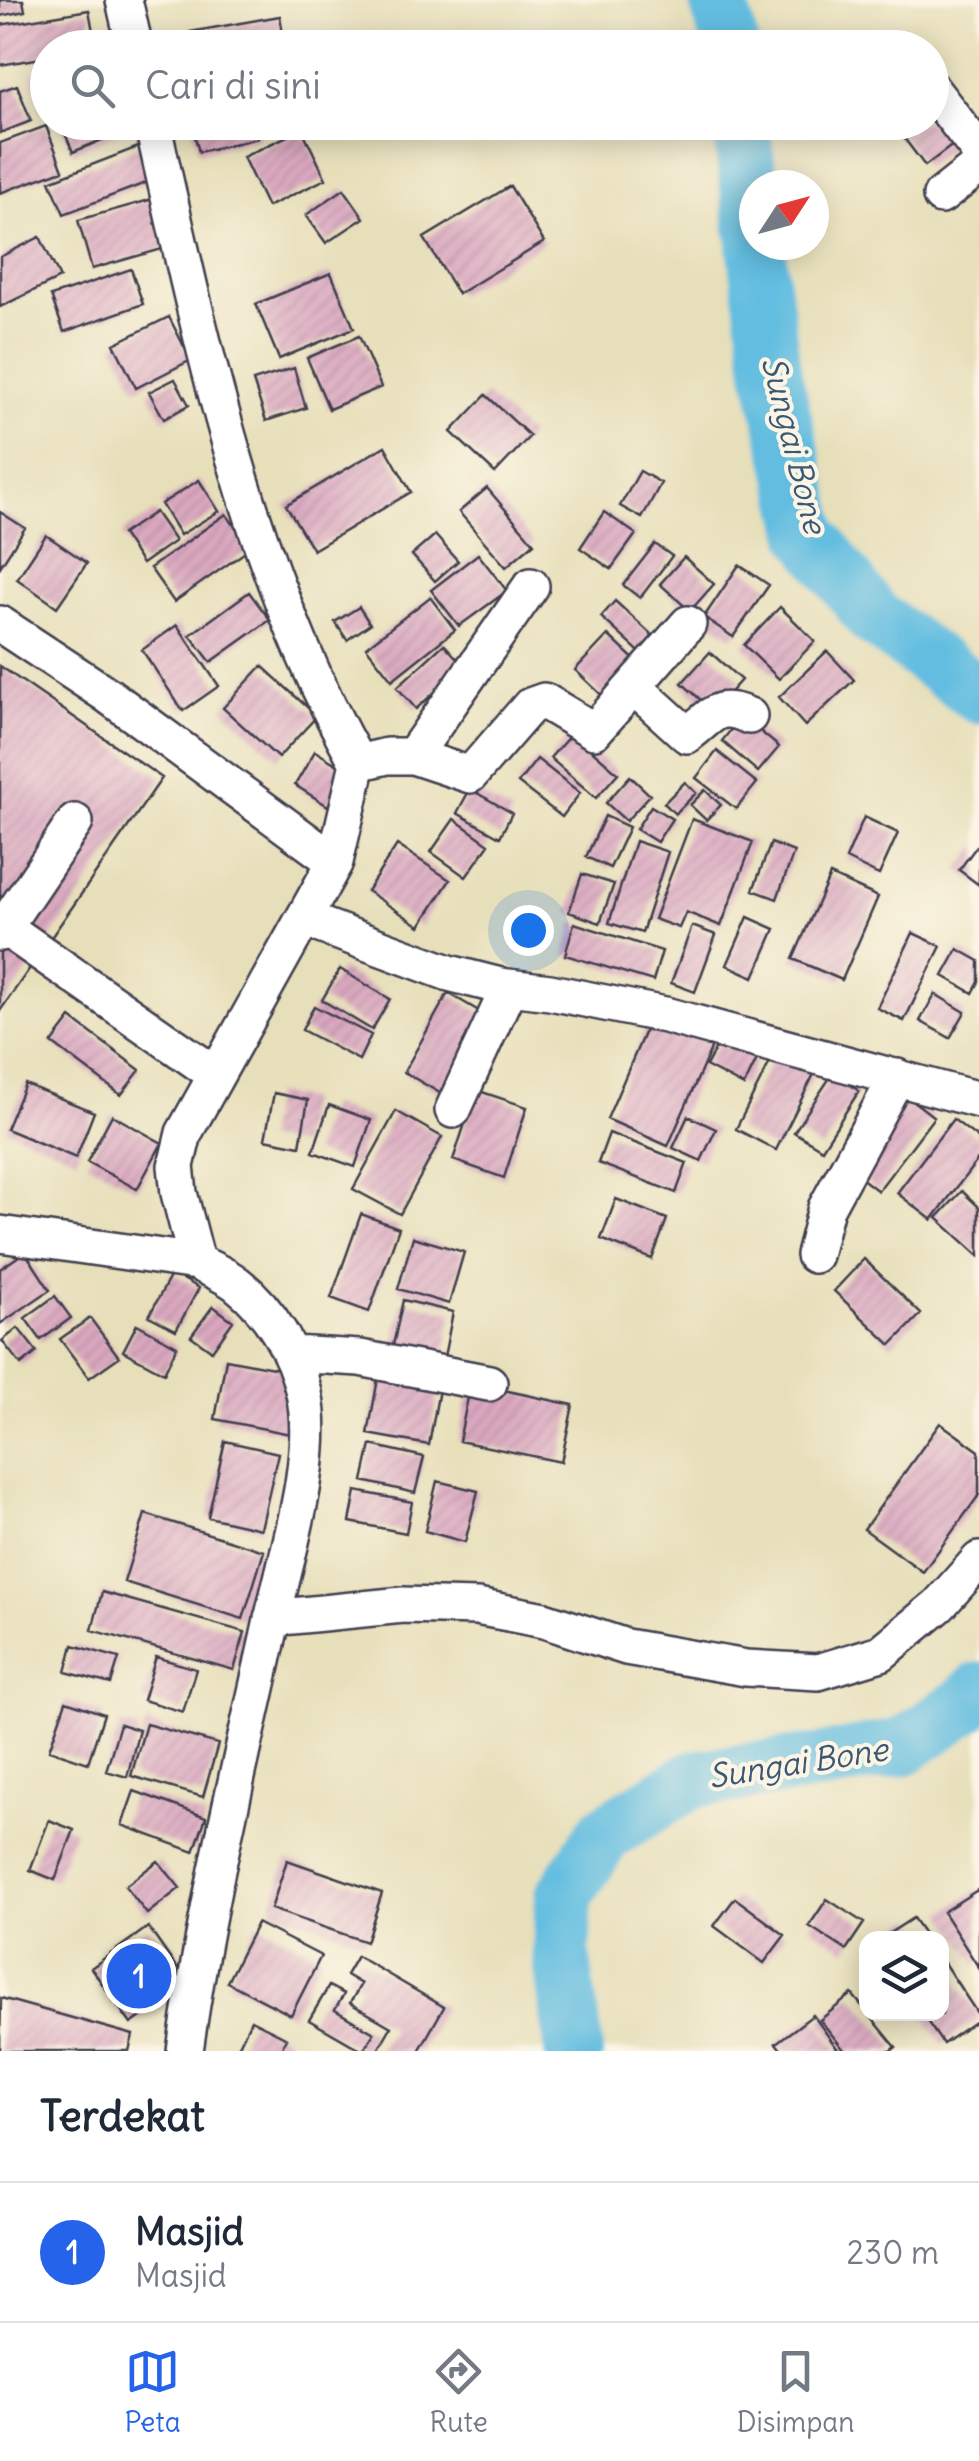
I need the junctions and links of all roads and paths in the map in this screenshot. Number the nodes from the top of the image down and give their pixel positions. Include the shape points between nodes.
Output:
1 (124, 0) edge
2 (131, 30) edge
3 (949, 112) edge
4 (156, 140) edge
5 (979, 151) edge
6 (979, 166) edge
7 (940, 196) dead end
8 (532, 586) dead end
9 (0, 624) edge
10 (688, 624) dead end
11 (634, 687) junction
12 (749, 716) dead end
13 (414, 756) junction
14 (358, 763) junction
15 (75, 822) dead end
16 (336, 862) junction
17 (304, 920) junction
18 (2, 930) edge
19 (508, 987) junction
20 (216, 1075) junction
21 (897, 1077) junction
22 (979, 1100) edge
23 (453, 1110) dead end
24 (0, 1234) edge
25 (814, 1255) dead end
26 (197, 1262) junction
27 (292, 1354) junction
28 (489, 1382) dead end
29 (979, 1560) edge
30 (272, 1618) junction
31 (185, 2051) edge

1 - 2 street
3 - 5 street
4 - 14 street via 260,542 278,596
6 - 7 street
8 - 13 street
9 - 16 street
10 - 11 street
11 - 12 street via 687,735 719,710
11 - 13 street via 591,732 554,704 534,704 470,775
13 - 14 street
14 - 16 street
15 - 18 street
16 - 17 street
17 - 19 street via 449,974
17 - 20 street
18 - 20 street
19 - 21 street via 665,1015
19 - 23 street
20 - 26 street via 184,1133 176,1166
21 - 22 street
21 - 25 street via 826,1208
24 - 26 street
26 - 27 street via 237,1284
27 - 28 street via 360,1358
27 - 30 street via 305,1395 306,1446
29 - 30 street via 939,1605 881,1653 818,1672 746,1668 626,1647 477,1607 403,1605
30 - 31 street

